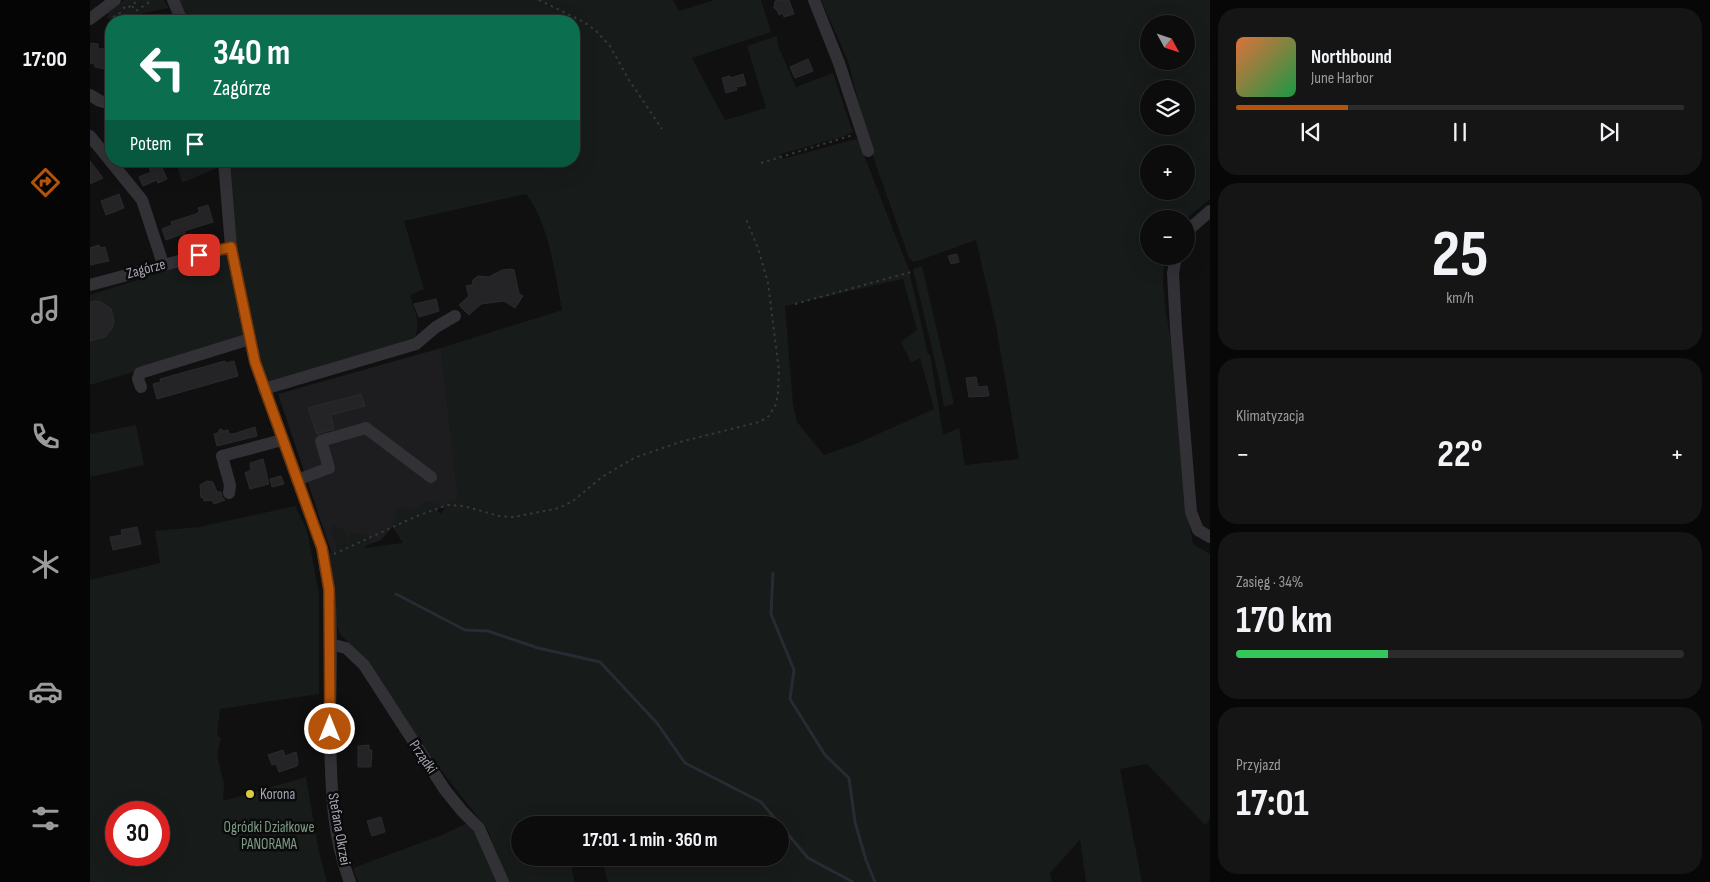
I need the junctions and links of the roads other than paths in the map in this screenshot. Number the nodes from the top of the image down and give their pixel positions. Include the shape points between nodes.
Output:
1 (173, 0) edge
2 (814, 0) edge
3 (119, 3) edge
4 (179, 15) edge
5 (90, 19) edge
6 (90, 95) edge
7 (105, 102) edge
8 (90, 136) edge
9 (868, 151) dead end
10 (105, 154) edge
11 (115, 167) edge
12 (224, 167) edge
13 (1210, 211) edge
14 (1195, 224) edge
15 (231, 247) junction
16 (162, 264) junction
17 (1175, 265) edge
18 (90, 284) edge
19 (455, 316) dead end
20 (250, 339) junction
21 (141, 387) dead end
22 (264, 389) junction
23 (282, 440) junction
24 (431, 477) dead end
25 (297, 480) junction
26 (229, 493) dead end
27 (1210, 538) edge
28 (330, 644) junction
29 (350, 882) edge
30 (504, 882) edge

1 - 4 street
2 - 9 street
3 - 5 street
6 - 7 street
8 - 10 street
11 - 16 street via 142,200
12 - 15 street, Stefana Okrzei
13 - 14 street
15 - 16 street, Zagórze
15 - 20 street, Stefana Okrzei
16 - 18 street, Zagórze
17 - 27 street via 1176,330 1191,512 1198,530
19 - 22 street via 416,344
20 - 21 street via 140,373
20 - 22 street, Stefana Okrzei
22 - 23 street, Stefana Okrzei
23 - 25 street, Stefana Okrzei
23 - 26 street via 222,456
24 - 25 street via 366,428 321,441 329,468
25 - 28 street, Stefana Okrzei via 322,548 329,589
28 - 29 street, Stefana Okrzei via 331,795 339,846
28 - 30 street, Prządki via 346,648 364,665 445,790 479,828

